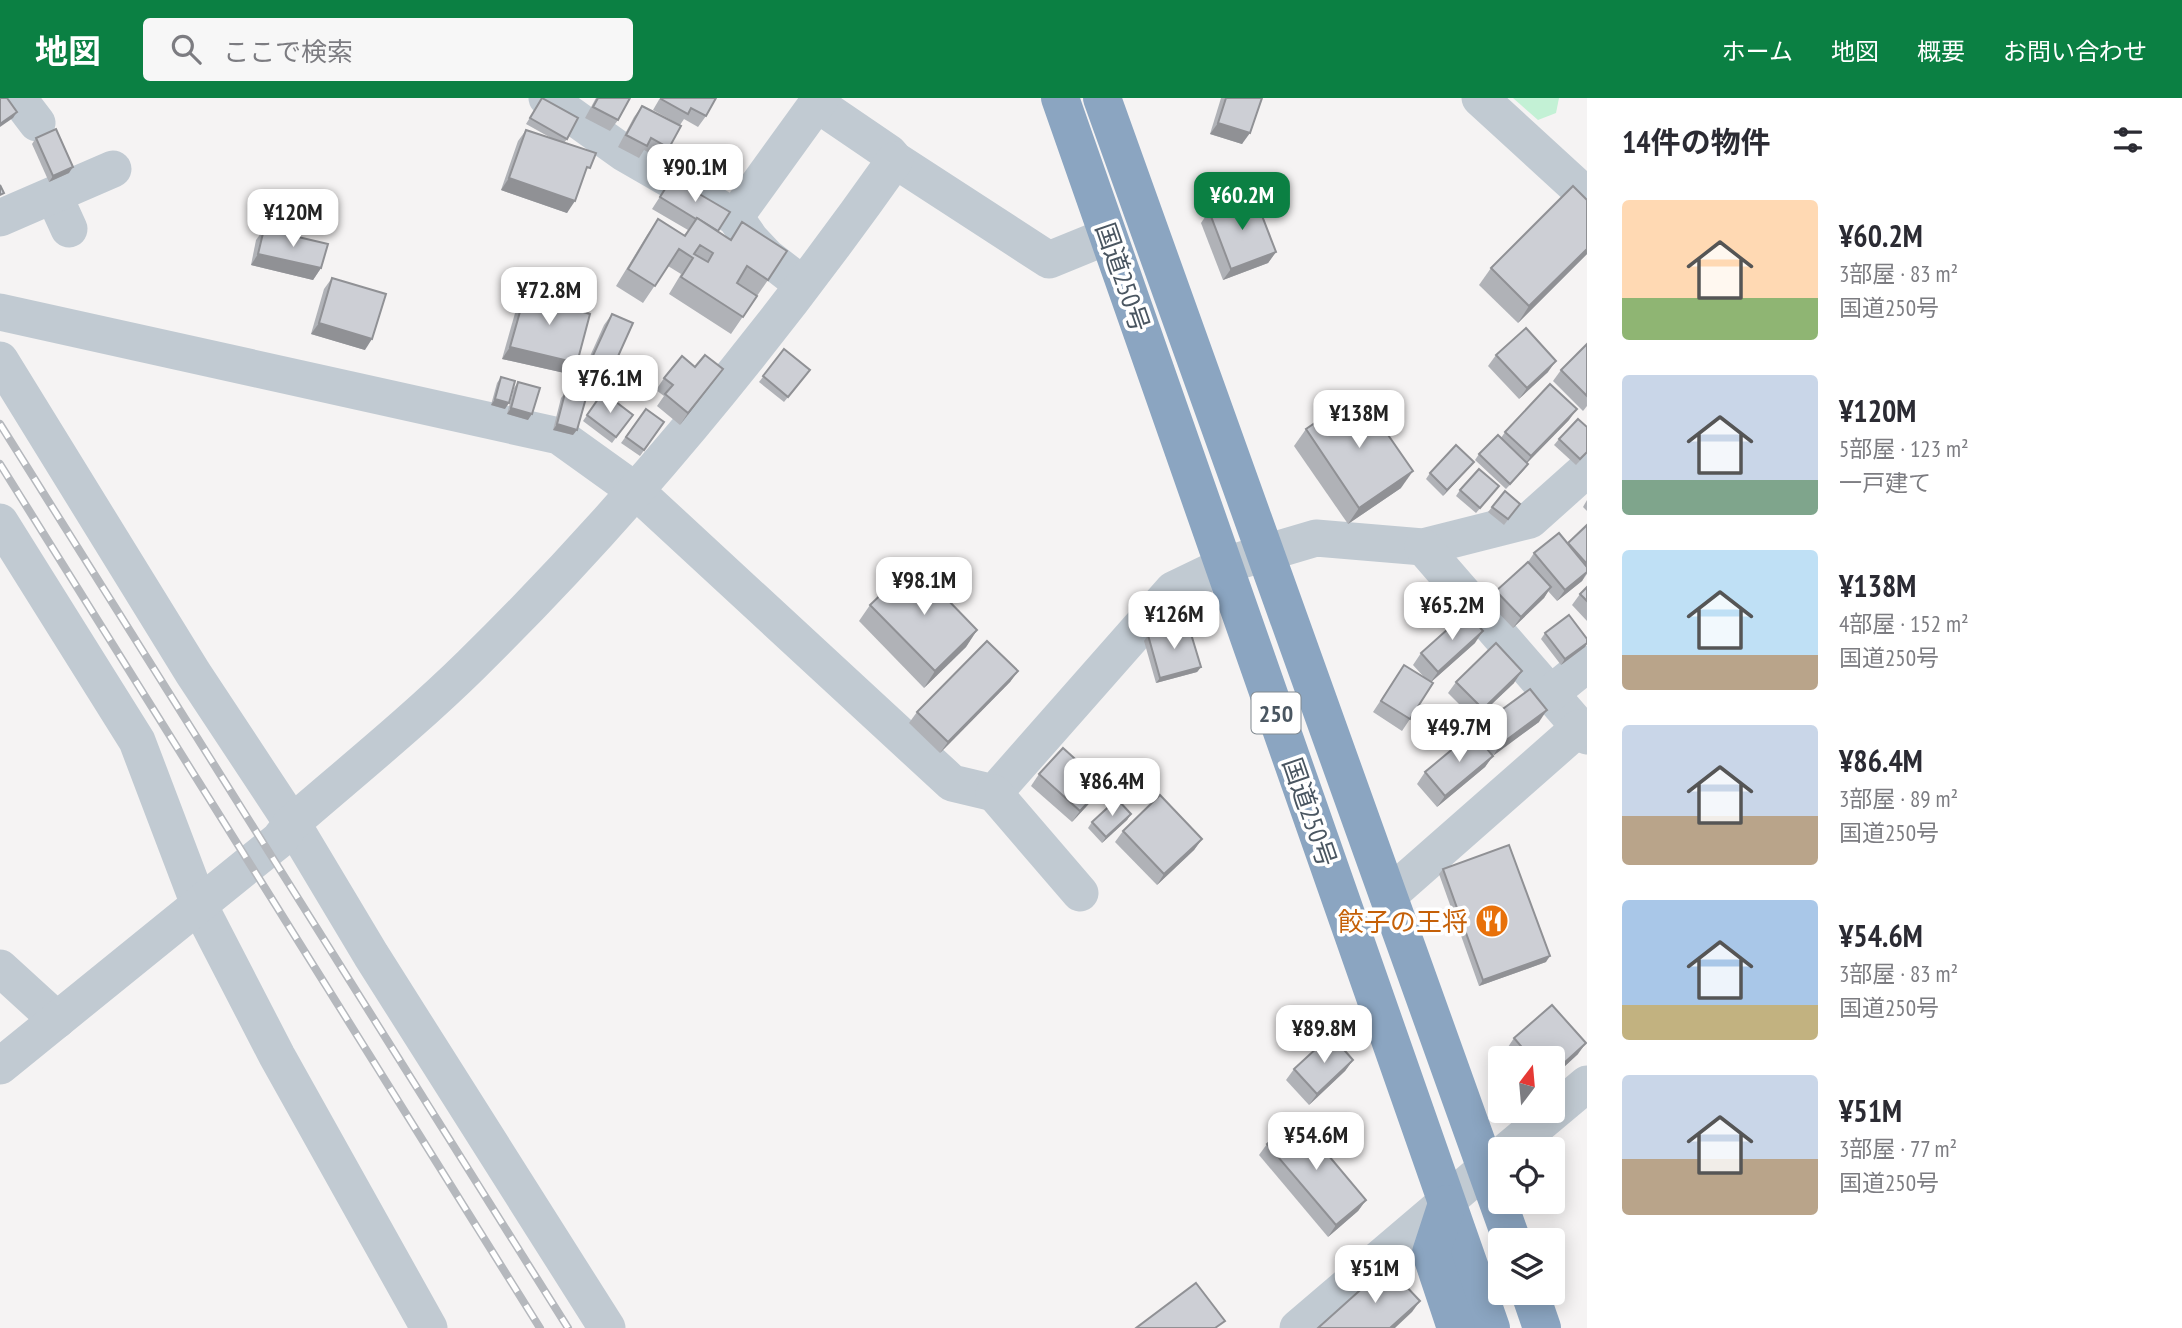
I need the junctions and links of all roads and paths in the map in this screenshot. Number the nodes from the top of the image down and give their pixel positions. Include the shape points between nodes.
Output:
1 (547, 98) edge
2 (1060, 98) edge
3 (1101, 98) edge
4 (1480, 98) edge
5 (819, 101) edge
6 (895, 160) junction
7 (113, 169) dead end
8 (54, 196) junction
9 (1587, 196) edge
10 (735, 217) junction
11 (0, 218) edge
12 (69, 229) dead end
13 (1108, 236) junction
14 (802, 284) junction
15 (0, 312) edge
16 (0, 360) edge
17 (1587, 469) edge
18 (637, 492) junction
19 (1423, 547) junction
20 (6, 549) edge
21 (1264, 555) junction
22 (1225, 565) junction
23 (1587, 664) edge
24 (1550, 694) junction
25 (1583, 732) edge
26 (994, 793) junction
27 (292, 823) junction
28 (1080, 893) dead end
29 (1388, 896) junction
30 (200, 906) junction
31 (0, 968) edge
32 (57, 1020) junction
33 (0, 1066) edge
34 (1587, 1084) edge
35 (1489, 1137) edge
36 (1523, 1137) edge
37 (1488, 1167) edge
38 (1447, 1204) junction
39 (1534, 1305) edge
40 (429, 1328) edge
41 (607, 1328) edge
42 (1298, 1328) edge
43 (1456, 1328) edge
44 (1491, 1328) edge
45 (1542, 1328) edge

1 - 10 street via 624,153
2 - 13 highway, 国道250号 / 250
3 - 21 highway, 国道250号 / 250
4 - 9 street
5 - 6 street
5 - 10 street
6 - 13 street via 1049,260
6 - 14 street
7 - 8 street
8 - 11 street
8 - 12 street
10 - 14 street via 767,257
13 - 22 highway, 国道250号 / 250
14 - 18 street
15 - 18 street via 559,436
16 - 27 street via 193,673
17 - 19 street via 1530,520
18 - 26 street via 952,783
18 - 27 street via 470,666
19 - 21 street via 1316,538
19 - 24 street
20 - 30 street via 137,741
21 - 22 street
21 - 29 highway, 国道250号 / 250
22 - 26 street via 1173,590
22 - 38 highway, 国道250号 / 250
23 - 24 street
24 - 25 street
25 - 29 street
26 - 28 street
27 - 30 street via 279,841
27 - 41 street
29 - 35 highway, 国道250号 / 250
30 - 32 street
30 - 40 street via 277,1056
31 - 32 street
32 - 33 street
34 - 36 street
37 - 38 street
38 - 42 street
38 - 43 highway via 1431,1253
38 - 44 highway, 国道250号 / 250
39 - 45 highway

